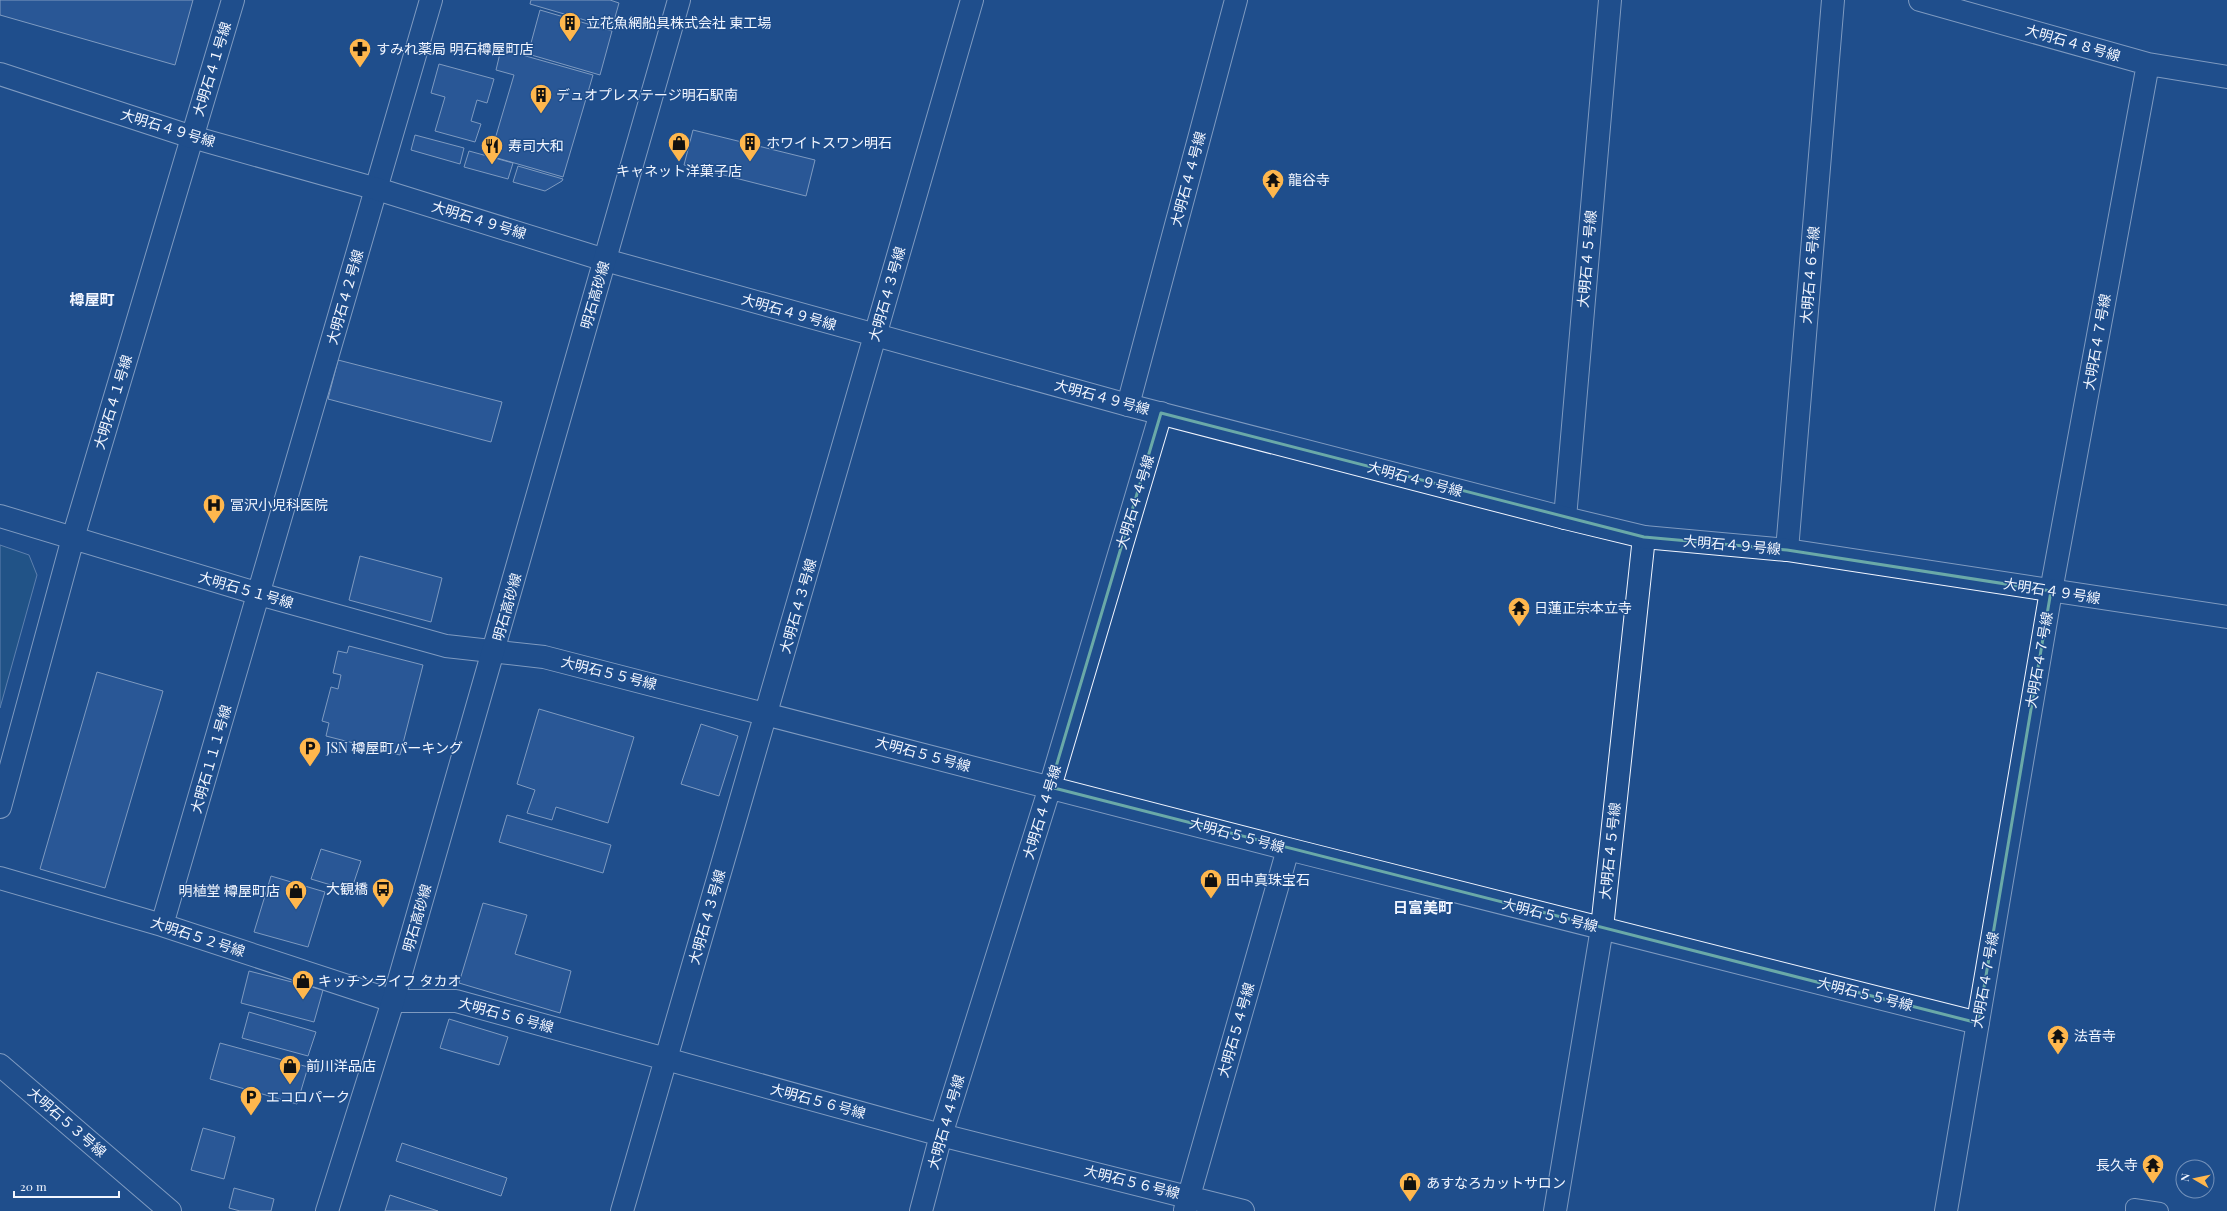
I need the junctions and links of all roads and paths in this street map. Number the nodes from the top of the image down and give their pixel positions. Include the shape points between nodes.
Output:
1 (233, 0) edge
2 (431, 0) edge
3 (680, 0) edge
4 (972, 0) edge
5 (1236, 0) edge
6 (1610, 0) edge
7 (1833, 0) edge
8 (1920, 0) edge
9 (2148, 64) junction
10 (0, 74) edge
11 (2227, 77) edge
12 (192, 137) junction
13 (377, 189) junction
14 (605, 260) junction
15 (875, 336) junction
16 (1128, 404) junction
17 (1161, 413) junction
18 (0, 516) edge
19 (1565, 518) junction
20 (1644, 537) junction
21 (73, 538) junction
22 (1787, 550) junction
23 (2051, 591) junction
24 (259, 594) junction
25 (2227, 617) edge
26 (494, 650) junction
27 (767, 713) junction
28 (1050, 787) junction
29 (0, 806) edge
30 (1288, 848) junction
31 (0, 878) edge
32 (162, 925) junction
33 (1602, 928) junction
34 (393, 1001) junction
35 (1978, 1022) junction
36 (666, 1059) junction
37 (0, 1065) edge
38 (941, 1135) junction
39 (1186, 1204) edge
40 (170, 1211) edge
41 (327, 1211) edge
42 (622, 1211) edge
43 (921, 1211) edge
44 (1243, 1211) edge
45 (1555, 1211) edge
46 (1946, 1211) edge
47 (2134, 1211) edge
48 (2160, 1211) edge

1 - 12 street, 大明石４１号線
2 - 13 street, 大明石４２号線
3 - 14 street, 明石高砂線
4 - 15 street, 大明石４３号線
5 - 16 street, 大明石４４号線
6 - 19 street, 大明石４５号線
7 - 22 street, 大明石４６号線
8 - 9 street, 大明石４８号線
9 - 11 street, 大明石４８号線
9 - 23 street, 大明石４７号線
10 - 12 street, 大明石４９号線
12 - 13 street, 大明石４９号線
12 - 21 street, 大明石４１号線
13 - 14 street, 大明石４９号線
13 - 24 street, 大明石４２号線
14 - 15 street, 大明石４９号線
14 - 26 street, 明石高砂線
15 - 16 street, 大明石４９号線
15 - 27 street, 大明石４３号線
16 - 17 street, 大明石４９号線
17 - 19 street, 大明石４９号線
17 - 28 street, 大明石４４号線
18 - 21 street, 大明石５１号線
19 - 20 street, 大明石４９号線
20 - 22 street, 大明石４９号線
20 - 33 street, 大明石４５号線
21 - 24 street, 大明石５１号線
21 - 29 street, 大明石４１号線
22 - 23 street, 大明石４９号線
23 - 25 street, 大明石４９号線
23 - 35 street, 大明石４７号線
24 - 26 street, 大明石５１号線 via 446,646
24 - 32 street, 大明石１１１号線
26 - 27 street, 大明石５５号線 via 544,657
26 - 34 street, 明石高砂線
27 - 28 street, 大明石５５号線
27 - 36 street, 大明石４３号線
28 - 30 street, 大明石５５号線
28 - 38 street, 大明石４４号線
30 - 33 street, 大明石５５号線
30 - 39 street, 大明石５４号線
31 - 32 street, 大明石５２号線
32 - 34 street, 大明石５２号線
33 - 35 street, 大明石５５号線
33 - 45 street, 大明石４５号線
34 - 36 street, 大明石５６号線 via 456,1001
34 - 41 street, 明石高砂線
35 - 46 street, 大明石４７号線
36 - 38 street, 大明石５６号線
36 - 42 street, 大明石４３号線
37 - 40 street, 大明石５３号線
38 - 39 street, 大明石５６号線
38 - 43 street, 大明石４４号線
39 - 44 street, 大明石５６号線
47 - 48 lane via 2134,1207

